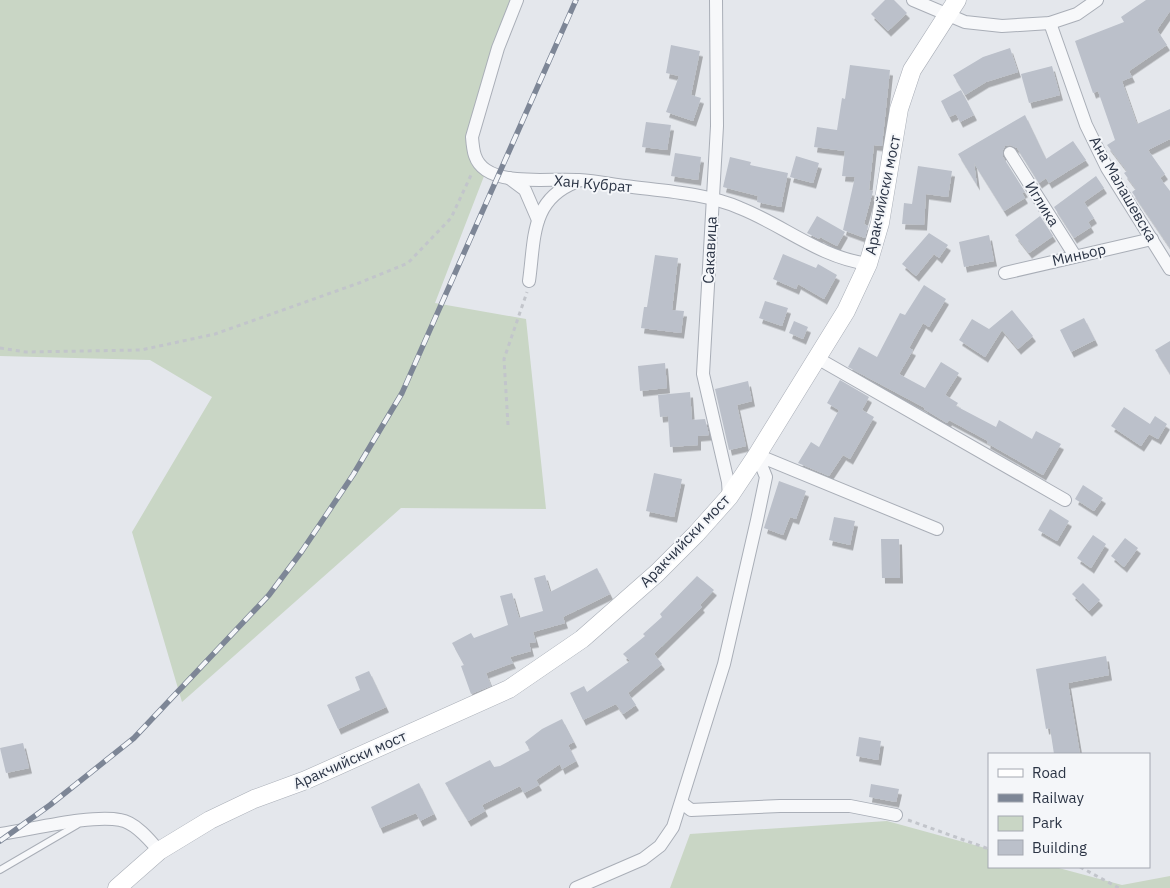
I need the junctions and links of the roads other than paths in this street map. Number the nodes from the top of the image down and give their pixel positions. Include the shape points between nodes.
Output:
1 (517, 0) edge
2 (716, 0) edge
3 (913, 0) edge
4 (957, 0) edge
5 (1098, 0) edge
6 (947, 14) junction
7 (1050, 23) junction
8 (1010, 153) dead end
9 (509, 178) junction
10 (581, 180) junction
11 (713, 198) junction
12 (538, 220) junction
13 (1152, 239) junction
14 (1075, 256) junction
15 (868, 264) junction
16 (1170, 269) edge
17 (1005, 273) dead end
18 (529, 281) road end
19 (817, 358) junction
20 (757, 455) junction
21 (729, 497) junction
22 (1065, 500) dead end
23 (937, 529) dead end
24 (682, 803) junction
25 (896, 815) road end
26 (82, 822) junction
27 (0, 834) edge
28 (159, 851) junction
29 (0, 870) edge
30 (117, 888) edge
31 (576, 888) edge

1 - 9 street, Хан Кубрат via 476,120 473,151 477,162 486,171
2 - 11 street, Сакавица via 717,126
3 - 6 street
4 - 6 main road, Аракчийски мост
5 - 7 street via 1077,14
6 - 7 street via 965,22 989,26
6 - 15 main road, Аракчийски мост via 912,70 899,109 880,223
7 - 13 street, Ана Малашевска via 1086,125 1107,168
8 - 14 street, Иглика
9 - 10 street, Хан Кубрат
9 - 12 street via 524,190
10 - 11 street, Хан Кубрат
10 - 12 street via 553,194 546,201
11 - 15 street, Хан Кубрат via 762,217 822,251 844,260
11 - 21 street, Сакавица via 703,374
12 - 18 street
13 - 14 street, Миньор
13 - 16 street, Ана Малашевска
14 - 17 street, Миньор
15 - 19 main road, Аракчийски мост via 846,311
19 - 20 main road, Аракчийски мост
19 - 22 street
20 - 21 main road, Аракчийски мост
20 - 23 street
20 - 24 street via 766,476 757,520 724,664
21 - 28 main road, Аракчийски мост via 696,534 620,607 582,639 509,688 306,780 254,799 210,820
24 - 25 street via 691,810 850,806
24 - 31 street via 673,827 660,846 643,859
26 - 27 street
26 - 28 street via 122,820
26 - 29 lane
28 - 30 main road, Аракчийски мост

